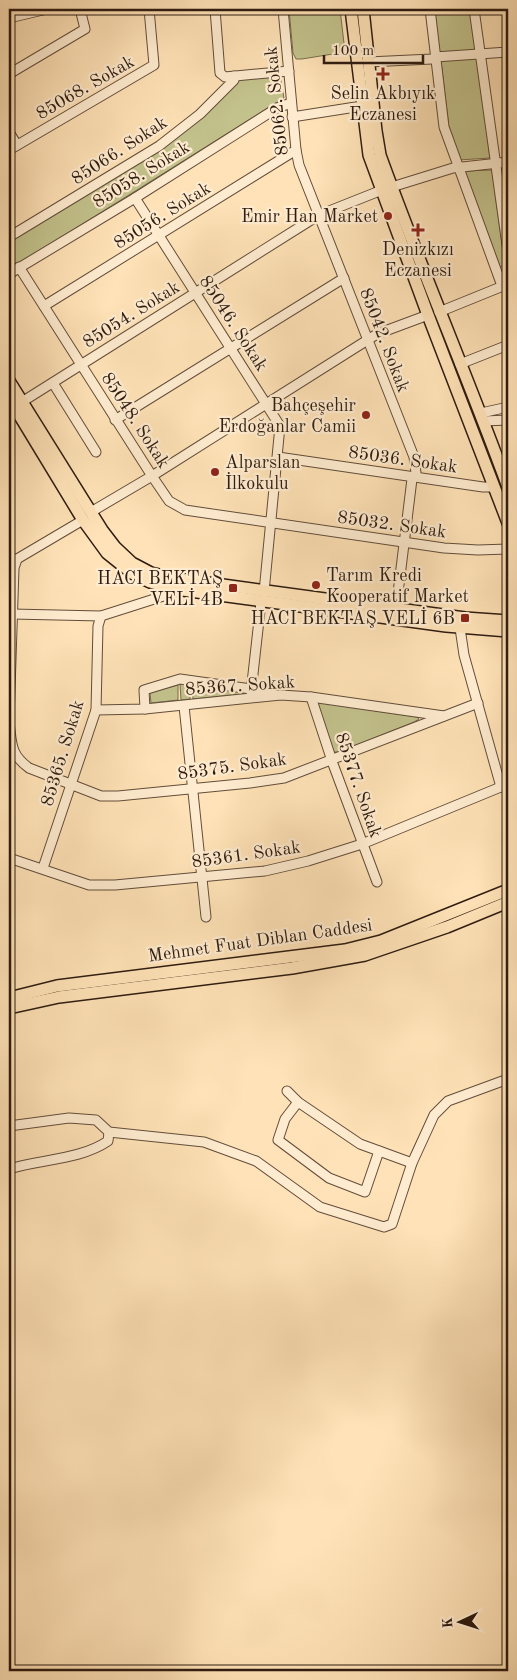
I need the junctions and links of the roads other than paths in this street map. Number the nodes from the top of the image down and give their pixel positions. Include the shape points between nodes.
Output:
1 (47, 9) edge
2 (80, 9) edge
3 (149, 9) edge
4 (215, 9) edge
5 (283, 9) edge
6 (351, 9) edge
7 (363, 9) edge
8 (430, 9) edge
9 (474, 9) edge
10 (9, 18) edge
11 (508, 52) edge
12 (481, 54) junction
13 (436, 57) junction
14 (368, 62) junction
15 (289, 71) junction
16 (9, 74) edge
17 (234, 76) junction
18 (291, 103) junction
19 (362, 106) junction
20 (292, 117) junction
21 (9, 132) edge
22 (13, 147) edge
23 (296, 150) junction
24 (508, 162) edge
25 (495, 163) junction
26 (458, 167) junction
27 (387, 189) junction
28 (135, 198) junction
29 (320, 215) junction
30 (159, 236) junction
31 (9, 237) edge
32 (508, 252) edge
33 (19, 267) junction
34 (9, 274) edge
35 (344, 278) junction
36 (505, 285) edge
37 (195, 293) junction
38 (44, 306) junction
39 (434, 314) junction
40 (369, 341) junction
41 (508, 345) edge
42 (231, 349) junction
43 (81, 364) junction
44 (460, 364) junction
45 (9, 381) edge
46 (53, 382) junction
47 (13, 402) edge
48 (266, 404) junction
49 (508, 407) edge
50 (482, 417) junction
51 (115, 420) junction
52 (508, 420) edge
53 (96, 452) dead end
54 (278, 457) junction
55 (152, 476) junction
56 (414, 476) junction
57 (508, 486) edge
58 (493, 487) junction
59 (87, 516) junction
60 (272, 523) junction
61 (508, 523) edge
62 (404, 542) junction
63 (508, 549) edge
64 (13, 559) edge
65 (175, 589) junction
66 (263, 597) junction
67 (396, 609) junction
68 (12, 614) junction
69 (101, 616) junction
70 (508, 621) edge
71 (460, 628) junction
72 (508, 631) edge
73 (251, 693) junction
74 (311, 697) junction
75 (478, 703) junction
76 (184, 706) junction
77 (145, 709) junction
78 (96, 710) junction
79 (445, 716) junction
80 (9, 721) edge
81 (332, 760) junction
82 (71, 784) junction
83 (504, 785) edge
84 (193, 789) junction
85 (362, 844) junction
86 (9, 858) edge
87 (43, 868) junction
88 (201, 878) junction
89 (377, 882) dead end
90 (508, 890) edge
91 (508, 902) edge
92 (206, 917) dead end
93 (9, 998) edge
94 (9, 1008) edge
95 (508, 1079) edge
96 (287, 1091) dead end
97 (298, 1102) junction
98 (9, 1126) edge
99 (109, 1132) junction
100 (379, 1151) junction
101 (412, 1163) junction
102 (9, 1169) edge

1 - 10 street
2 - 16 street via 85,29
3 - 22 street, 85068. Sokak via 154,65
4 - 17 street via 220,73 226,77
5 - 15 street, 85062. Sokak
6 - 19 main road
7 - 14 main road
8 - 13 street
9 - 12 street
11 - 12 street
12 - 13 street
12 - 25 street
13 - 14 street
13 - 26 street via 444,127
14 - 27 main road
15 - 17 street
15 - 18 street, 85062. Sokak
17 - 31 street, 85066. Sokak via 234,80 200,114 159,146
18 - 20 street, 85062. Sokak
18 - 28 street, 85058. Sokak via 277,108
19 - 20 street
19 - 27 main road via 369,155
20 - 23 street, 85062. Sokak
21 - 22 street
23 - 29 street, 85062. Sokak
23 - 30 street, 85056. Sokak
24 - 25 street, 85054. Sokak
25 - 26 street, 85054. Sokak
25 - 32 street
26 - 27 street, 85054. Sokak
26 - 36 street
27 - 29 street, 85054. Sokak
27 - 39 main road
28 - 30 street, 85046. Sokak
28 - 33 street, 85058. Sokak
29 - 35 street, 85042. Sokak
29 - 37 street, 85054. Sokak
30 - 37 street, 85046. Sokak
30 - 38 street, 85056. Sokak
33 - 34 street, 85058. Sokak
33 - 38 street, 85048. Sokak
35 - 40 street, 85042. Sokak
35 - 42 street
36 - 39 street
37 - 42 street, 85046. Sokak
37 - 43 street, 85054. Sokak
38 - 43 street, 85048. Sokak
39 - 40 street via 377,334
39 - 44 main road
39 - 58 main road
40 - 48 street
40 - 56 street, 85042. Sokak via 414,457
41 - 44 street
42 - 48 street, 85046. Sokak
42 - 51 street
43 - 46 street, 85054. Sokak
43 - 51 street, 85048. Sokak
44 - 50 main road
45 - 47 main road
46 - 47 street, 85054. Sokak
46 - 53 street
47 - 59 main road
48 - 54 street, 85046. Sokak via 280,426
48 - 55 street
49 - 50 street
50 - 52 street
50 - 57 main road
51 - 55 street, 85048. Sokak
54 - 56 street, 85036. Sokak
54 - 60 street, 85046. Sokak
55 - 59 street
55 - 60 street, 85048. Sokak via 169,501 185,510
56 - 58 street, 85036. Sokak
56 - 62 street, 85042. Sokak
58 - 61 main road
59 - 64 street
59 - 65 main road via 107,553 132,573
59 - 66 main road via 132,563 150,573
60 - 62 street, 85032. Sokak
60 - 66 street, 85046. Sokak
62 - 63 street, 85032. Sokak via 444,548
62 - 67 street, 85042. Sokak
64 - 68 street
65 - 66 main road
65 - 69 street
66 - 67 main road
66 - 71 main road
66 - 73 street, 85046. Sokak
67 - 70 main road
68 - 69 street
68 - 80 street
69 - 78 street, 85365. Sokak
71 - 72 main road
71 - 75 street via 464,656
73 - 74 street, 85367. Sokak
73 - 76 street, 85367. Sokak
73 - 77 street via 180,679 144,690
74 - 79 street, 85367. Sokak
74 - 81 street, 85377. Sokak
75 - 79 street, 85375. Sokak
75 - 83 street
76 - 77 street, 85367. Sokak
76 - 84 street
77 - 78 street, 85367. Sokak
78 - 82 street, 85365. Sokak
79 - 81 street, 85375. Sokak
80 - 82 street, 85375. Sokak via 12,748 19,760 29,768
81 - 84 street, 85375. Sokak via 284,778
81 - 85 street, 85377. Sokak
82 - 84 street, 85375. Sokak via 101,796
82 - 87 street, 85365. Sokak
83 - 85 street, 85361. Sokak
84 - 88 street
85 - 88 street, 85361. Sokak via 308,862 265,871
85 - 89 street, 85377. Sokak
86 - 87 street, 85361. Sokak
87 - 88 street, 85361. Sokak via 89,885
88 - 92 street
90 - 93 main road, Mehmet Fuat Diblan Caddesi via 381,941 344,950 57,986
91 - 94 main road, Mehmet Fuat Diblan Caddesi via 365,955 292,968 59,997
95 - 101 street via 448,1101 434,1115
96 - 97 street
97 - 100 street via 360,1144
97 - 100 street via 285,1119 278,1140 329,1178 365,1192
98 - 99 street via 69,1118 96,1120
99 - 101 street via 204,1142 256,1161 320,1208 384,1227 392,1224
99 - 102 street via 108,1141 97,1149
100 - 101 street

